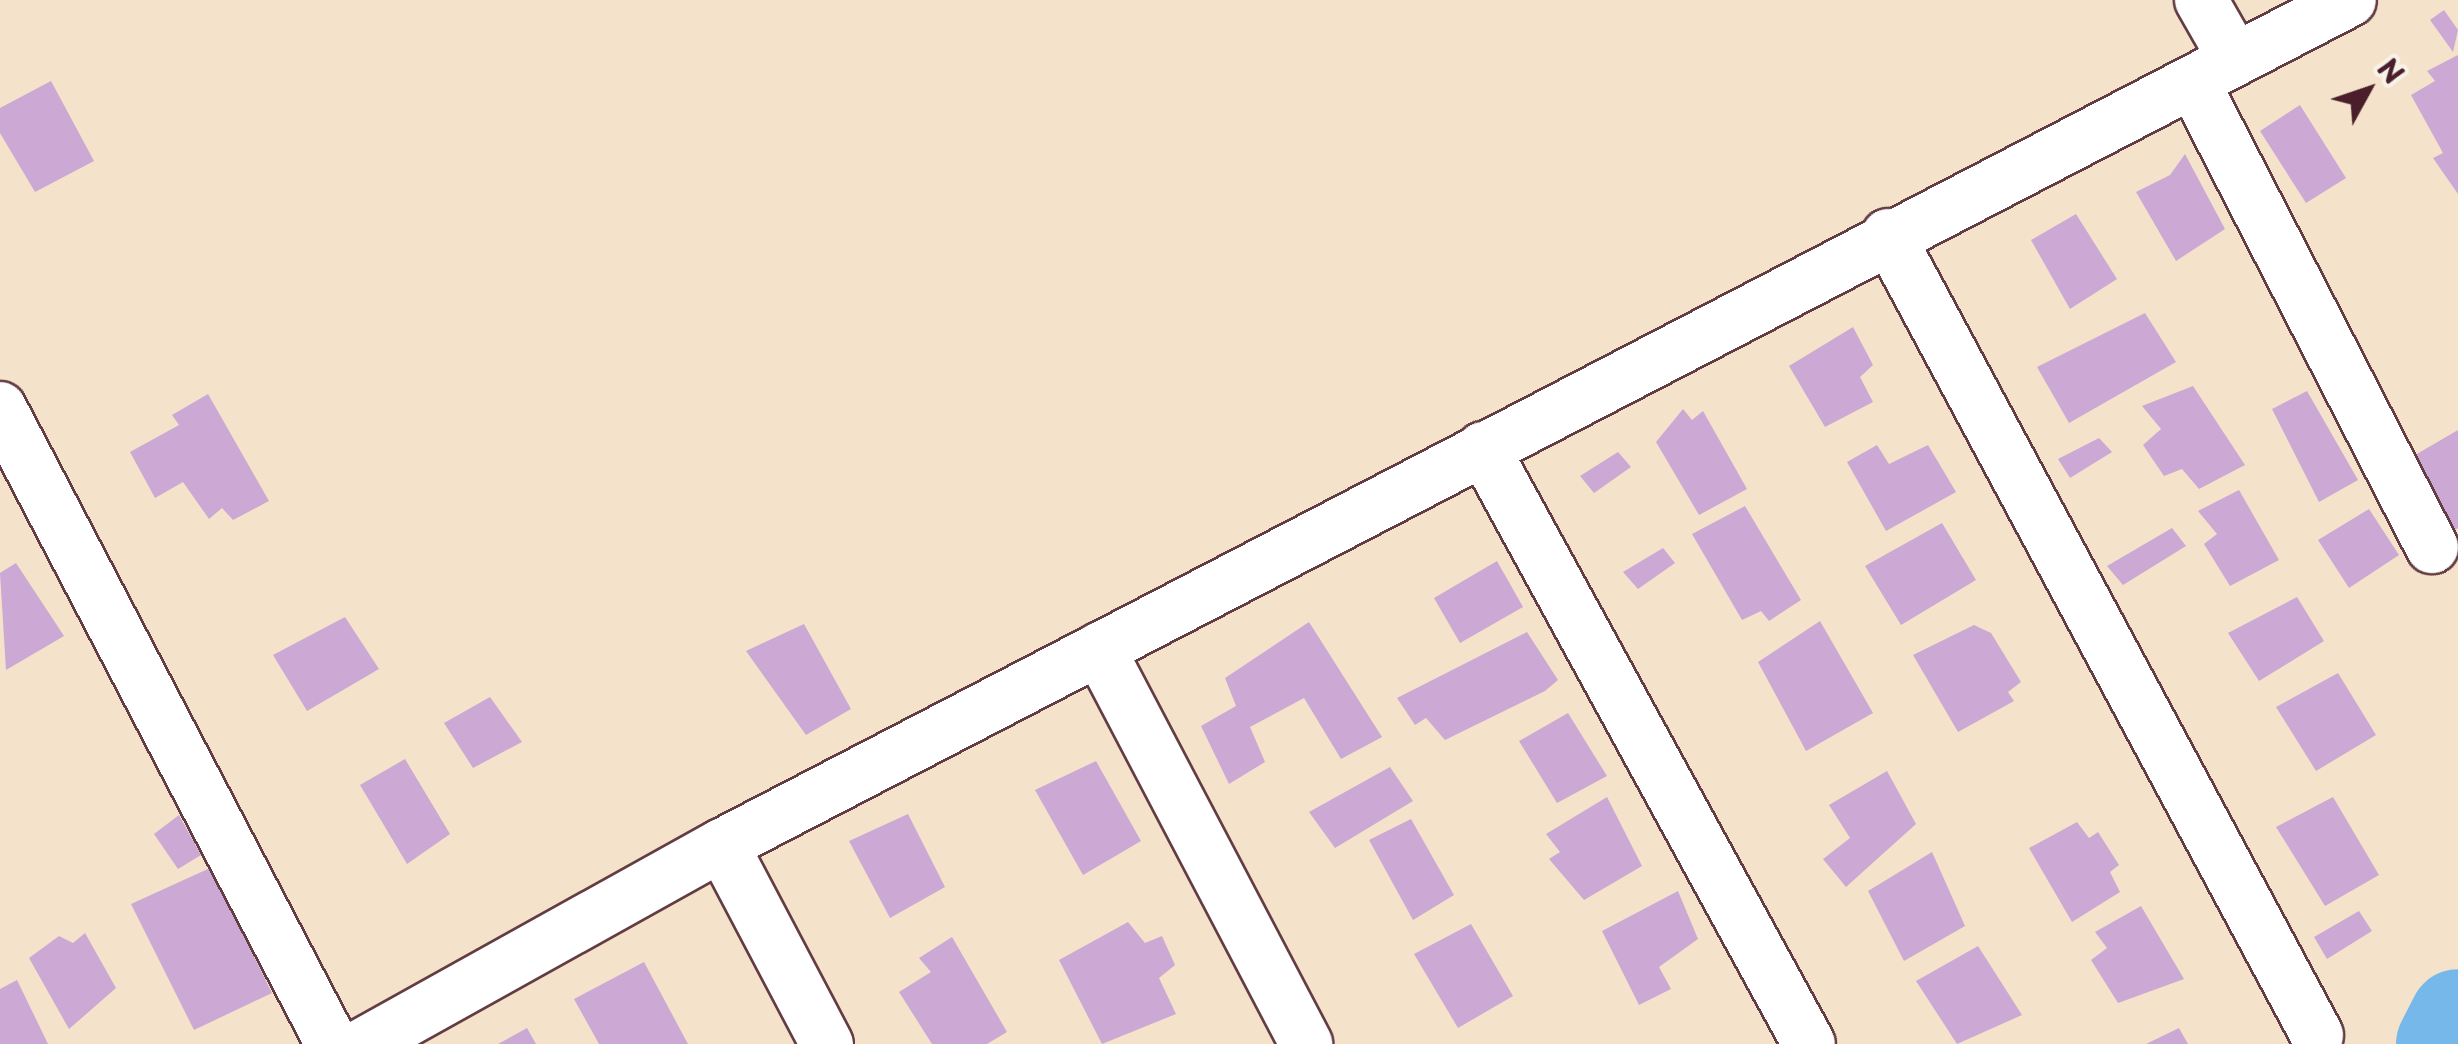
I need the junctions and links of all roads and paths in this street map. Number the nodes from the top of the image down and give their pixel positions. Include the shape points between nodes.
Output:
1 (2201, 0) edge
2 (2350, 0) edge
3 (2213, 69) junction
4 (1888, 235) junction
5 (0, 408) edge
6 (1482, 448) junction
7 (2432, 547) dead end
8 (1099, 649) junction
9 (722, 845) junction
10 (2317, 1034) dead end
11 (332, 1044) edge
12 (364, 1044) edge
13 (827, 1044) edge
14 (1306, 1044) edge
15 (1809, 1044) edge

1 - 3 street
2 - 3 street
3 - 4 street
3 - 7 street
4 - 6 street
4 - 10 street
5 - 11 street
6 - 8 street
6 - 15 street
8 - 9 street
8 - 14 street
9 - 12 street
9 - 13 street

